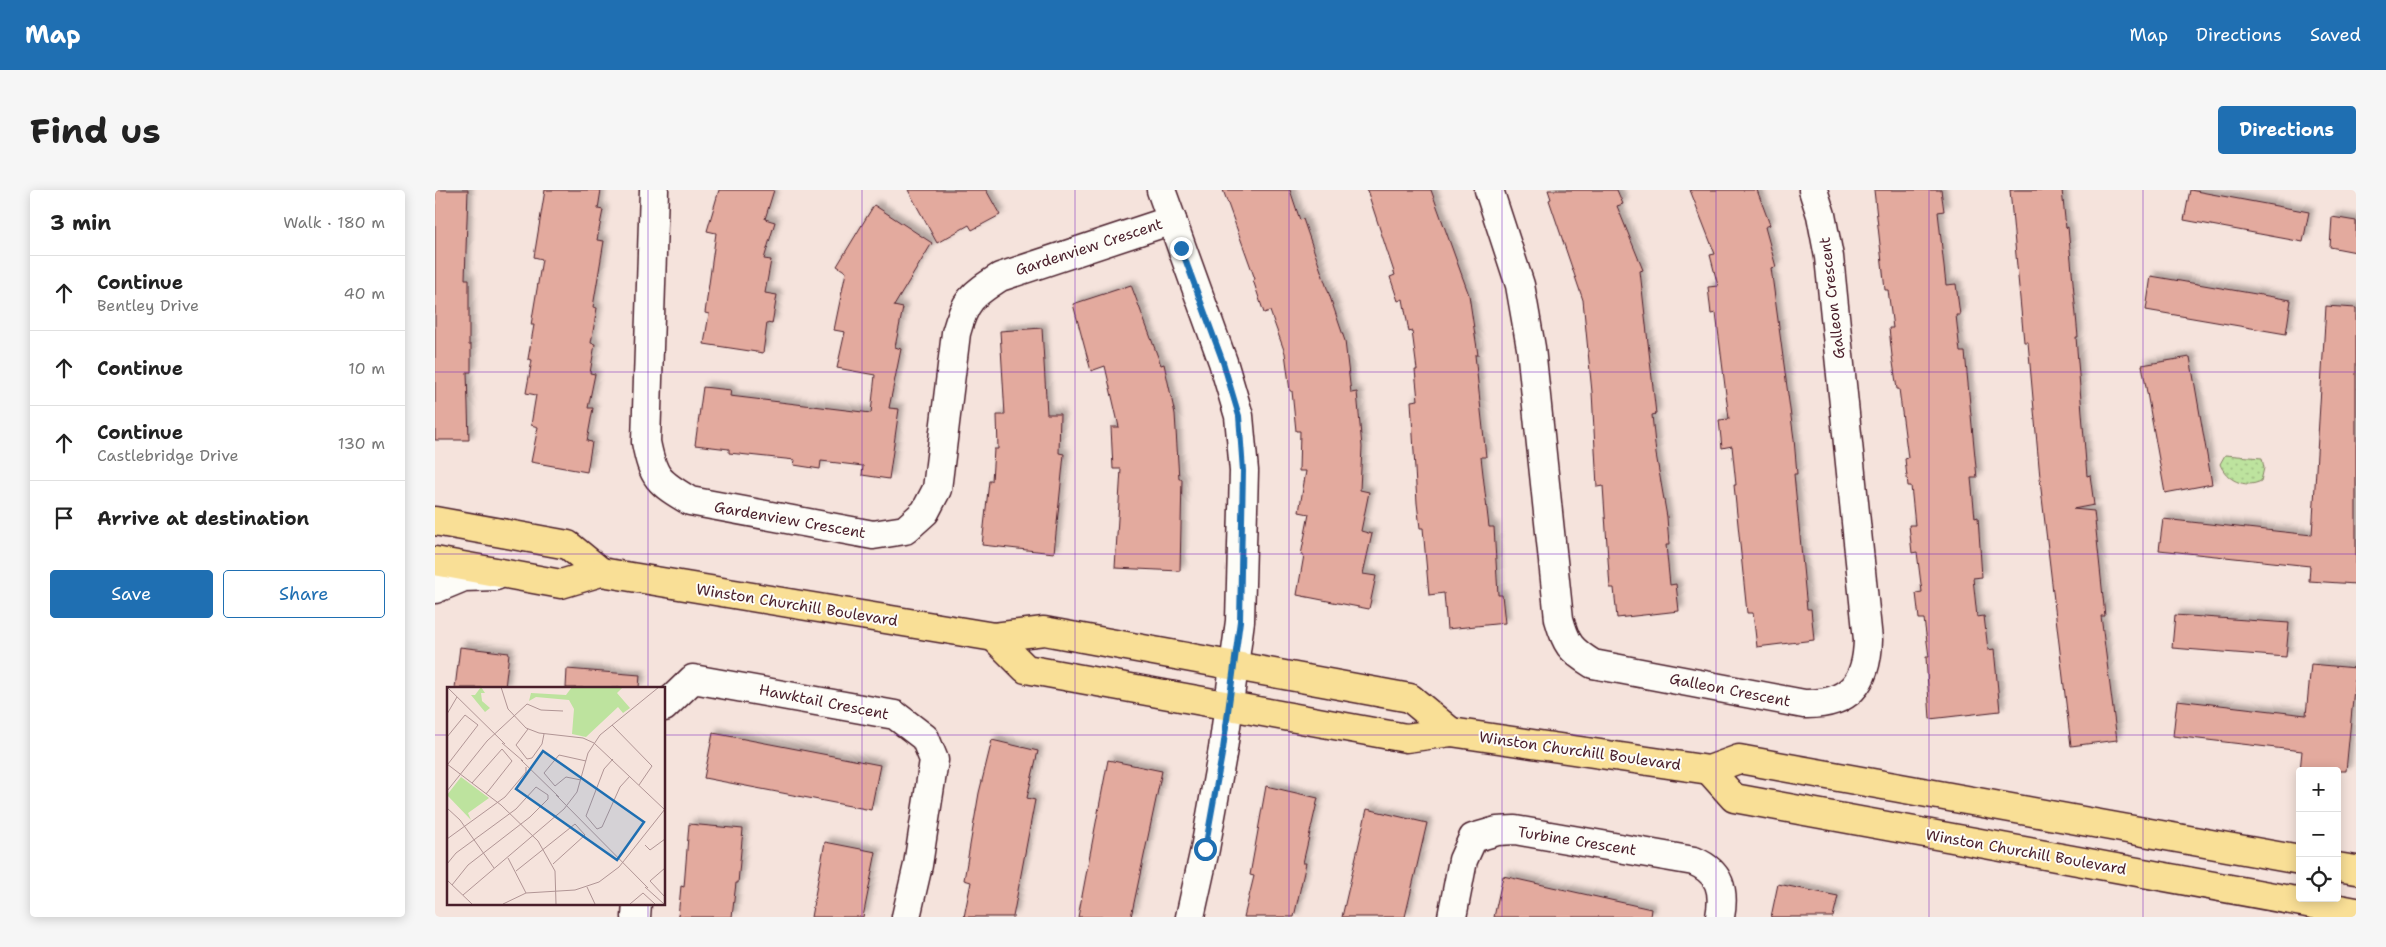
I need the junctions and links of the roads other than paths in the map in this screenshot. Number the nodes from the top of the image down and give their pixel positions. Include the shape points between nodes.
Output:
1 (654, 190) edge
2 (1161, 190) edge
3 (1489, 190) edge
4 (1813, 190) edge
5 (1172, 220) junction
6 (435, 521) edge
7 (435, 561) edge
8 (601, 572) junction
9 (512, 575) junction
10 (435, 589) edge
11 (994, 638) junction
12 (1234, 666) junction
13 (665, 706) edge
14 (1229, 706) junction
15 (1451, 732) junction
16 (1709, 770) junction
17 (2296, 859) edge
18 (2341, 868) edge
19 (2356, 870) edge
20 (637, 904) edge
21 (2356, 912) edge
22 (636, 917) edge
23 (906, 917) edge
24 (1190, 917) edge
25 (1452, 917) edge
26 (1720, 917) edge

1 - 5 street, Gardenview Crescent via 646,442 650,466 664,486 690,501 873,535 905,530 925,512 937,489 956,333 962,309 979,290 1000,277
2 - 5 street
3 - 4 street, Galleon Crescent via 1520,285 1531,348 1559,619 1564,637 1575,653 1593,664 1804,704 1819,704 1837,699 1863,676 1868,660 1868,640 1829,257
5 - 12 street via 1239,416 1243,471 1240,621
6 - 8 main road, Winston Churchill Boulevard via 568,546
7 - 9 main road, Winston Churchill Boulevard
8 - 9 main road, Winston Churchill Boulevard via 561,584
8 - 11 main road, Winston Churchill Boulevard
9 - 10 street via 464,577
11 - 12 main road, Winston Churchill Boulevard via 1044,631
11 - 14 main road, Winston Churchill Boulevard via 1026,669
12 - 14 street
12 - 15 main road, Winston Churchill Boulevard via 1410,698
13 - 23 street, Hawktail Crescent via 693,679 895,715 925,738 934,760 918,864
14 - 15 main road, Winston Churchill Boulevard via 1406,738
14 - 24 street
15 - 16 main road, Winston Churchill Boulevard
16 - 17 main road, Winston Churchill Boulevard via 1739,759
16 - 21 main road, Winston Churchill Boulevard via 1734,798
18 - 19 main road
20 - 22 street
25 - 26 street, Turbine Crescent via 1463,860 1473,838 1515,830 1708,866 1718,882 1722,906

